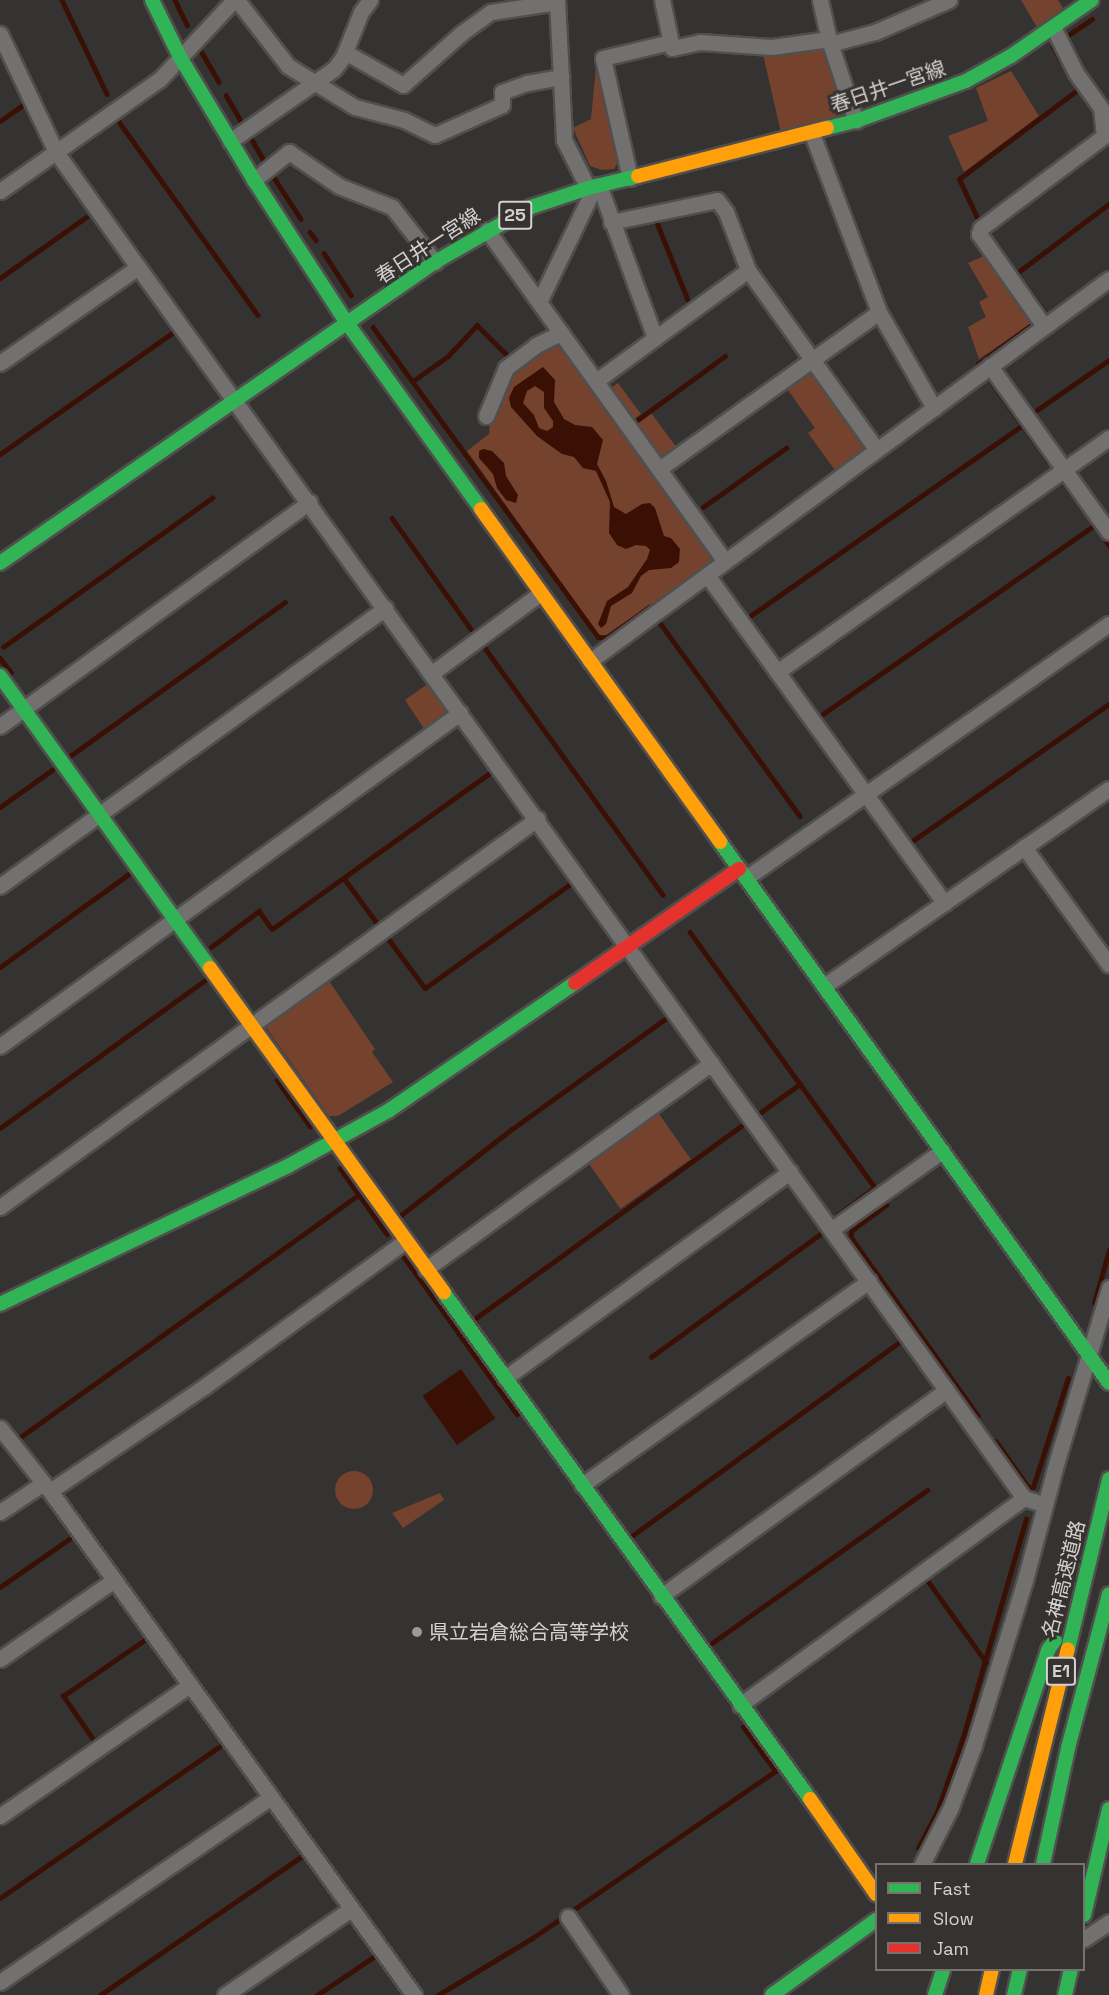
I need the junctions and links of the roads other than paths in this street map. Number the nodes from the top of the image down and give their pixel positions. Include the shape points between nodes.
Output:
1 (152, 0) edge
2 (236, 0) edge
3 (370, 0) edge
4 (662, 0) edge
5 (820, 0) edge
6 (949, 0) edge
7 (1092, 0) edge
8 (557, 1) edge
9 (1072, 6) edge
10 (1053, 27) junction
11 (829, 40) junction
12 (2, 42) edge
13 (670, 42) junction
14 (345, 52) junction
15 (180, 57) junction
16 (561, 77) junction
17 (315, 83) junction
18 (856, 121) junction
19 (812, 134) junction
20 (1107, 139) edge
21 (230, 141) junction
22 (56, 152) junction
23 (630, 178) junction
24 (254, 180) junction
25 (594, 187) junction
26 (0, 191) edge
27 (611, 222) junction
28 (487, 230) junction
29 (435, 262) junction
30 (138, 267) junction
31 (748, 270) junction
32 (1109, 279) edge
33 (539, 302) junction
34 (879, 312) junction
35 (347, 323) junction
36 (1044, 326) junction
37 (561, 333) junction
38 (655, 338) junction
39 (812, 359) junction
40 (0, 363) edge
41 (990, 366) junction
42 (596, 381) junction
43 (235, 400) junction
44 (934, 408) junction
45 (486, 416) dead end
46 (1109, 438) edge
47 (877, 450) junction
48 (659, 469) junction
49 (1064, 470) junction
50 (309, 502) junction
51 (1109, 532) edge
52 (725, 561) junction
53 (0, 563) edge
54 (707, 575) junction
55 (541, 593) junction
56 (385, 608) junction
57 (1109, 624) edge
58 (590, 661) junction
59 (777, 672) junction
60 (432, 673) junction
61 (0, 676) edge
62 (24, 709) junction
63 (460, 713) junction
64 (0, 726) edge
65 (1109, 789) edge
66 (866, 795) junction
67 (99, 814) junction
68 (537, 819) junction
69 (1024, 847) junction
70 (743, 873) junction
71 (0, 886) edge
72 (944, 903) junction
73 (175, 919) junction
74 (628, 946) junction
75 (1109, 965) edge
76 (824, 986) junction
77 (251, 1026) junction
78 (0, 1046) edge
79 (712, 1063) junction
80 (334, 1142) junction
81 (942, 1151) junction
82 (790, 1172) junction
83 (0, 1207) edge
84 (832, 1229) junction
85 (405, 1241) junction
86 (426, 1269) junction
87 (869, 1281) junction
88 (1109, 1288) edge
89 (0, 1304) edge
90 (1089, 1355) junction
91 (505, 1378) junction
92 (1109, 1383) edge
93 (948, 1390) junction
94 (0, 1428) edge
95 (1109, 1479) edge
96 (582, 1485) junction
97 (46, 1487) junction
98 (1024, 1498) junction
99 (1045, 1505) junction
100 (0, 1512) edge
101 (114, 1580) junction
102 (1109, 1594) edge
103 (661, 1596) junction
104 (1078, 1607) junction
105 (0, 1659) edge
106 (190, 1685) junction
107 (740, 1705) junction
108 (270, 1797) junction
109 (1109, 1809) edge
110 (0, 1816) edge
111 (923, 1863) edge
112 (976, 1863) edge
113 (1015, 1863) edge
114 (1043, 1863) edge
115 (875, 1893) edge
116 (1085, 1907) edge
117 (351, 1909) junction
118 (568, 1917) dead end
119 (875, 1921) edge
120 (1109, 1922) edge
121 (1085, 1938) edge
122 (931, 1971) edge
123 (943, 1971) edge
124 (992, 1971) edge
125 (1020, 1971) edge
126 (1071, 1971) edge
127 (0, 1982) edge
128 (225, 1995) edge
129 (414, 1995) edge
130 (621, 1995) edge
131 (772, 1995) edge
132 (935, 1995) edge
133 (949, 1995) edge
134 (986, 1995) edge
135 (1014, 1995) edge
136 (1065, 1995) edge

1 - 15 main road
2 - 15 street
2 - 17 street via 288,66
3 - 14 street
4 - 13 street
5 - 11 street
6 - 11 street via 875,32 837,42
7 - 9 main road, 春日井一宮線 / 25
8 - 14 street via 491,12 462,32 403,86
8 - 16 street
9 - 10 main road, 春日井一宮線 / 25
10 - 18 main road, 春日井一宮線 / 25 via 966,81
10 - 20 street via 1076,73 1101,108
11 - 13 street via 772,46 700,42 672,48
11 - 18 street
12 - 22 street
13 - 23 street via 603,58
14 - 17 street via 334,69
15 - 21 main road
15 - 22 street via 160,79
16 - 17 street via 502,92 502,105 435,135 404,120 355,107
16 - 25 street via 564,140
17 - 21 street
18 - 19 main road, 春日井一宮線 / 25
19 - 23 main road, 春日井一宮線 / 25
19 - 34 street
20 - 36 street via 981,228 979,234
21 - 24 main road
22 - 26 street
22 - 30 street
23 - 25 main road, 春日井一宮線 / 25
24 - 29 street via 288,152 339,186 392,207
24 - 35 main road
25 - 27 street
25 - 28 main road, 春日井一宮線 / 25 via 531,207
25 - 33 street
27 - 31 street via 717,201 726,212
27 - 38 street
28 - 29 main road, 春日井一宮線 / 25
28 - 33 street
29 - 35 main road, 春日井一宮線 / 25
30 - 40 street
30 - 43 street
31 - 38 street
31 - 39 street
32 - 36 street
33 - 37 street
34 - 39 street
34 - 44 street
35 - 43 main road, 春日井一宮線 / 25
35 - 55 main road
36 - 41 street
37 - 42 street
37 - 45 street via 536,345 506,368
38 - 42 street
39 - 47 street
39 - 48 street
41 - 44 street
41 - 49 street
42 - 48 street
43 - 50 street
43 - 53 main road, 春日井一宮線 / 25
44 - 47 street
46 - 49 street
47 - 52 street
48 - 52 street
49 - 51 street
49 - 59 street
50 - 56 street
50 - 62 street
52 - 54 street
54 - 58 street
54 - 59 street
55 - 58 main road
55 - 60 street
56 - 60 street
56 - 67 street
57 - 66 street
58 - 70 main road
59 - 66 street
60 - 63 street
61 - 62 main road
62 - 64 street
62 - 67 main road
63 - 68 street
63 - 73 street
65 - 69 street
66 - 70 street
66 - 72 street
67 - 71 street
67 - 73 main road
68 - 74 street
68 - 77 street
69 - 72 street
69 - 75 street
70 - 74 main road
70 - 76 main road
72 - 76 street
73 - 77 main road
73 - 78 street
74 - 79 street
74 - 80 main road via 426,1087
76 - 81 main road
77 - 80 main road
77 - 83 street
79 - 82 street
79 - 86 street
80 - 85 main road
80 - 89 main road
81 - 84 street
81 - 90 main road
82 - 84 street
82 - 91 street
84 - 87 street
85 - 86 main road
85 - 97 street via 205,1386
86 - 91 main road
87 - 93 street
87 - 96 street
88 - 90 street
90 - 92 main road
90 - 99 street
91 - 96 main road
93 - 98 street
93 - 103 street
94 - 97 street
95 - 104 main road, 名神高速道路 / E1
96 - 103 main road
97 - 100 street
97 - 101 street
98 - 99 street
98 - 107 street
99 - 111 street via 974,1745 951,1807
101 - 105 street
101 - 106 street
102 - 114 main road, E1 via 1068,1748
103 - 107 main road
104 - 112 main road via 1048,1650
104 - 113 main road, 名神高速道路 / E1
106 - 108 street
106 - 110 street
107 - 115 main road
108 - 117 street
108 - 127 street
109 - 116 main road
117 - 128 street
117 - 129 street
118 - 130 street
119 - 131 main road
120 - 121 street
122 - 133 main road
123 - 132 main road, bridge
124 - 134 main road
125 - 135 main road
126 - 136 main road

